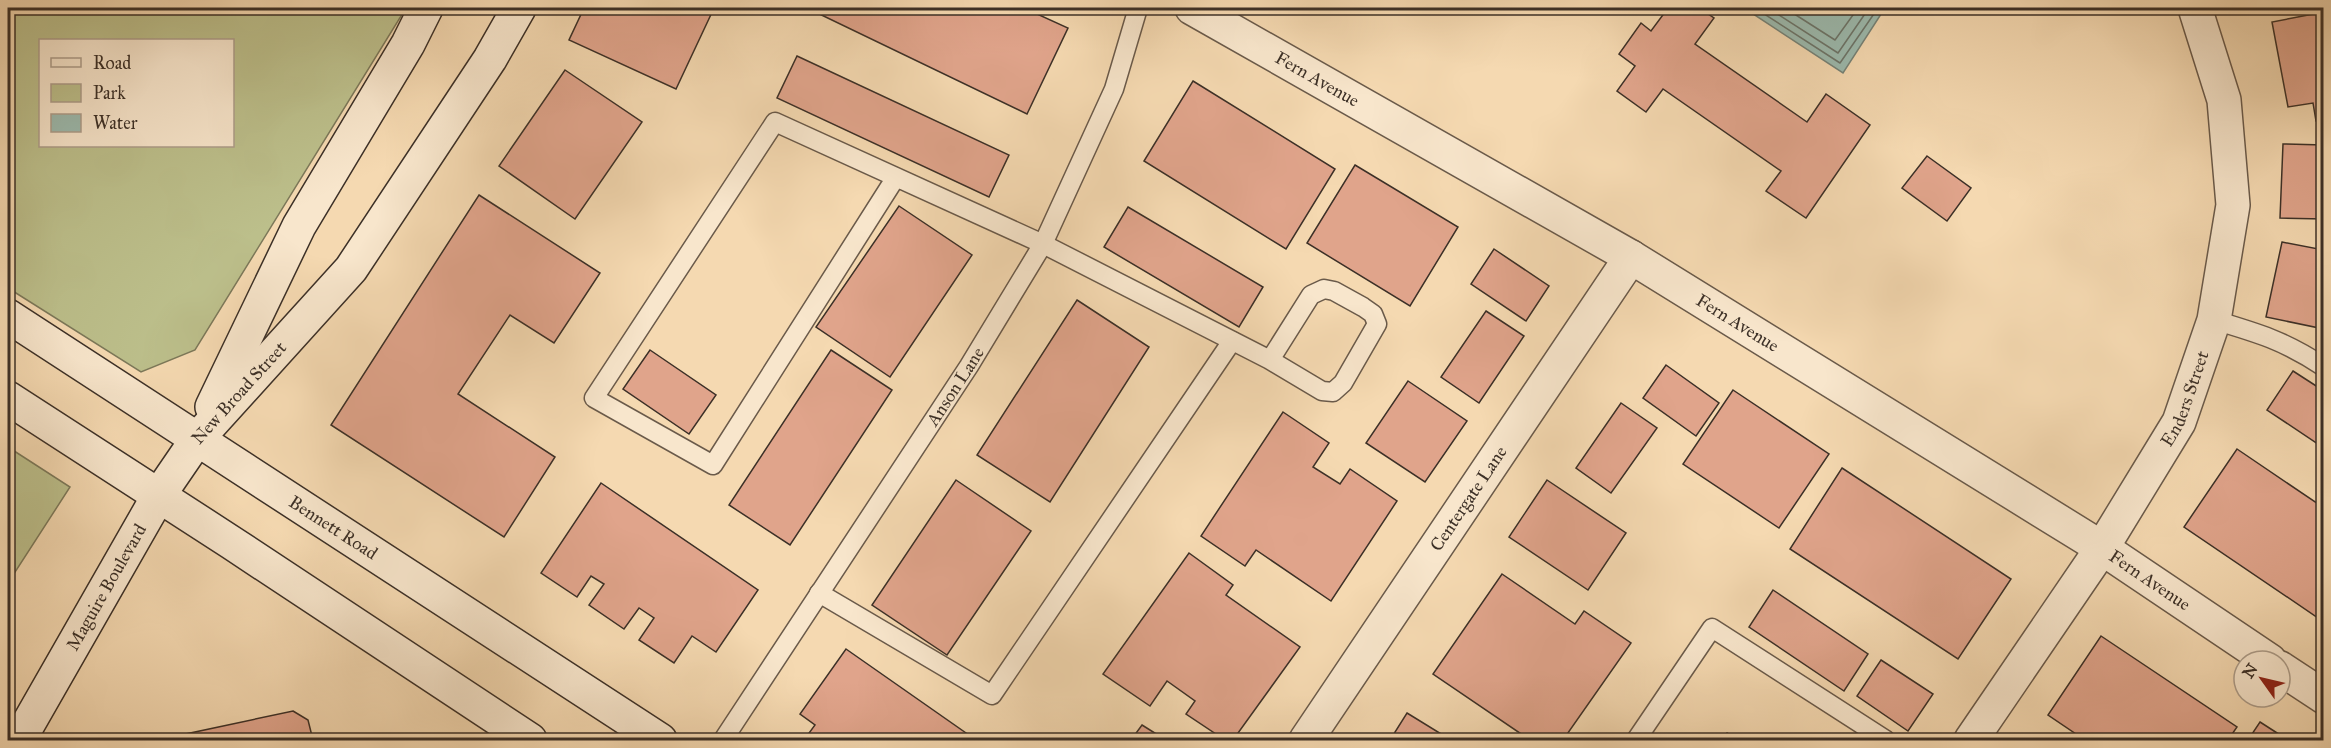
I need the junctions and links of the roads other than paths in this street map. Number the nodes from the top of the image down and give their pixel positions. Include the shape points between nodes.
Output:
1 (426, 8) edge
2 (519, 8) edge
3 (1138, 8) edge
4 (1192, 8) edge
5 (2195, 8) edge
6 (896, 177) junction
7 (1043, 244) junction
8 (1631, 257) junction
9 (8, 316) edge
10 (2214, 320) junction
11 (1232, 341) junction
12 (1270, 360) junction
13 (2324, 367) edge
14 (8, 398) edge
15 (198, 438) junction
16 (159, 495) junction
17 (2102, 548) junction
18 (819, 594) junction
19 (2252, 649) edge
20 (2292, 676) edge
21 (2324, 697) edge
22 (19, 741) edge
23 (530, 741) edge
24 (660, 741) edge
25 (723, 741) edge
26 (1306, 741) edge
27 (1636, 741) edge
28 (1886, 741) edge
29 (1971, 741) edge

1 - 15 street, New Broad Street via 299,226
2 - 15 street, New Broad Street via 490,59 351,269
3 - 7 lane, Anson Lane via 1114,89
4 - 8 street, Fern Avenue
5 - 10 street, Enders Street via 2224,100 2233,205
6 - 6 lane via 713,465 594,398 775,122
6 - 7 lane
7 - 11 lane
7 - 18 lane, Anson Lane via 969,366
8 - 17 street, Fern Avenue
8 - 26 street, Centergate Lane
9 - 15 street, Bennett Road
10 - 13 lane via 2267,335
10 - 17 street, Enders Street via 2179,422
11 - 12 lane
11 - 18 lane via 992,695
12 - 12 lane via 1322,391 1333,392 1343,383 1377,324 1374,314 1324,289 1311,295
14 - 16 street
15 - 16 street, Maguire Boulevard
15 - 24 street, Bennett Road
16 - 22 street, Maguire Boulevard
16 - 23 street
17 - 19 street, Fern Avenue
17 - 29 street, Enders Street
18 - 25 lane, Anson Lane
20 - 21 street
27 - 28 lane via 1712,628

